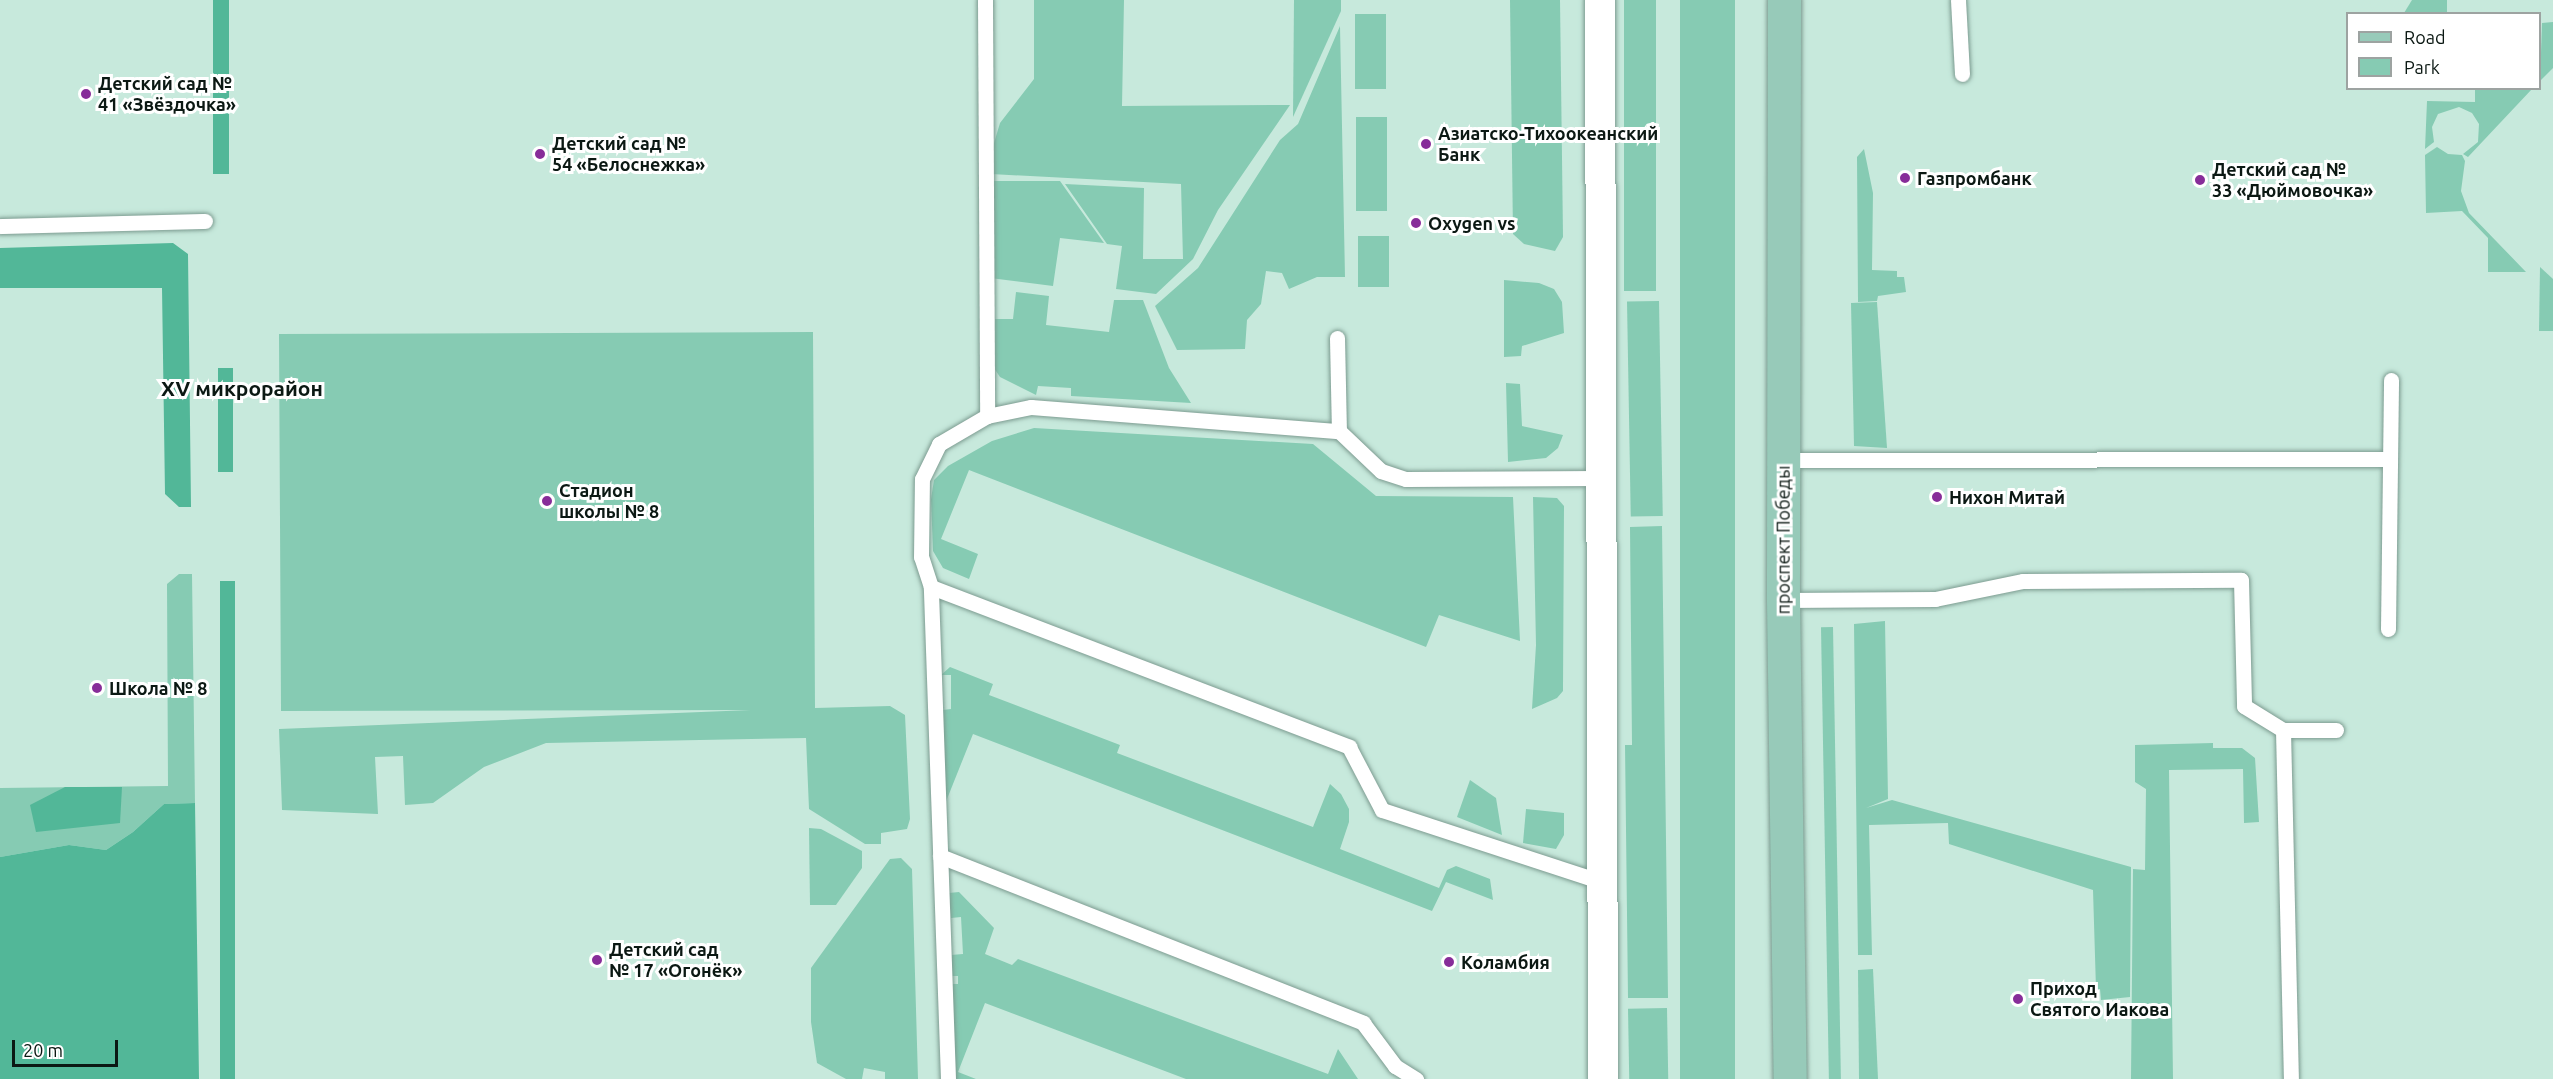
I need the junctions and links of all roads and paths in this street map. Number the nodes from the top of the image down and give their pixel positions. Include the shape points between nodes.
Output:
1 (985, 0) edge
2 (1600, 0) edge
3 (1784, 0) edge
4 (1958, 0) edge
5 (1962, 74) dead end
6 (205, 221) dead end
7 (0, 226) edge
8 (1337, 338) dead end
9 (2391, 380) dead end
10 (987, 416) junction
11 (1339, 430) junction
12 (2390, 459) junction
13 (1783, 460) junction
14 (1601, 478) junction
15 (932, 587) junction
16 (1783, 600) junction
17 (2388, 629) dead end
18 (2283, 730) junction
19 (2336, 730) dead end
20 (940, 856) junction
21 (1602, 882) junction
22 (948, 1079) edge
23 (1416, 1079) edge
24 (1603, 1079) edge
25 (1790, 1079) edge
26 (2291, 1079) edge

1 - 10 lane
2 - 14 street
3 - 13 main road, проспект Победы
4 - 5 lane
6 - 7 lane
8 - 11 lane
9 - 12 lane
10 - 11 lane via 1031,407
10 - 15 lane via 939,444 922,479 921,557
11 - 14 lane via 1380,471 1406,479
12 - 13 lane
12 - 17 lane
13 - 16 main road, проспект Победы
14 - 21 street
15 - 20 lane
15 - 21 lane via 1349,747 1382,810
16 - 18 lane via 1935,599 2023,581 2241,580 2244,706
16 - 25 main road, проспект Победы
18 - 19 lane
18 - 26 lane
20 - 22 lane
20 - 23 lane via 1364,1023 1395,1066
21 - 24 street

